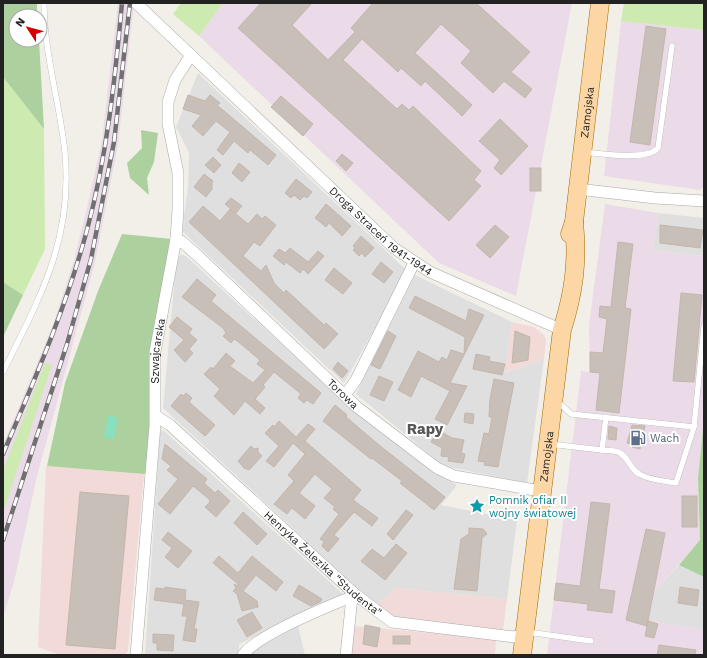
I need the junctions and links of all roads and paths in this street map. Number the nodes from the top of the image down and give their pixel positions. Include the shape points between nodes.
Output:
1 (44, 3) edge
2 (136, 3) edge
3 (600, 3) edge
4 (672, 46) dead end
5 (191, 55) junction
6 (582, 152) junction
7 (578, 189) junction
8 (704, 201) edge
9 (176, 239) junction
10 (414, 263) junction
11 (704, 326) edge
12 (562, 330) junction
13 (3, 372) edge
14 (345, 396) junction
15 (554, 398) junction
16 (156, 416) junction
17 (606, 417) junction
18 (694, 427) junction
19 (549, 444) junction
20 (602, 450) junction
21 (541, 491) junction
22 (354, 596) junction
23 (524, 635) junction
24 (591, 641) dead end
25 (136, 655) edge
26 (243, 655) edge
27 (346, 655) edge
28 (522, 655) edge

1 - 13 lane via 65,153 64,214 56,257 48,279
2 - 5 street, Droga Straceń 1941-1944
3 - 6 main road, Zamojska
4 - 6 lane via 656,151 645,156
5 - 9 street, Szwajcarska via 175,80 168,102 168,124 178,178
5 - 10 street, Droga Straceń 1941-1944 via 394,248
6 - 7 main road, Zamojska
7 - 8 street
7 - 12 main road, Zamojska via 560,296
9 - 14 street, Torowa via 197,255
9 - 16 street, Szwajcarska via 155,352
10 - 12 street, Droga Straceń 1941-1944
10 - 14 street via 356,380
11 - 18 lane
12 - 15 main road, Zamojska
14 - 21 street, Torowa via 442,471 454,476
15 - 17 lane via 571,414
15 - 19 main road, Zamojska
16 - 22 street, Henryka Żelezika "Studenta" via 170,425
16 - 25 street, Szwajcarska
17 - 18 lane
17 - 20 lane
18 - 20 lane via 676,483 638,474 620,452
19 - 20 lane
19 - 21 main road, Zamojska
21 - 23 main road, Zamojska
22 - 23 street, Henryka Żelezika "Studenta" via 392,622 514,637
22 - 26 street via 254,644
22 - 27 street
23 - 24 lane via 535,633
23 - 28 main road, Zamojska

